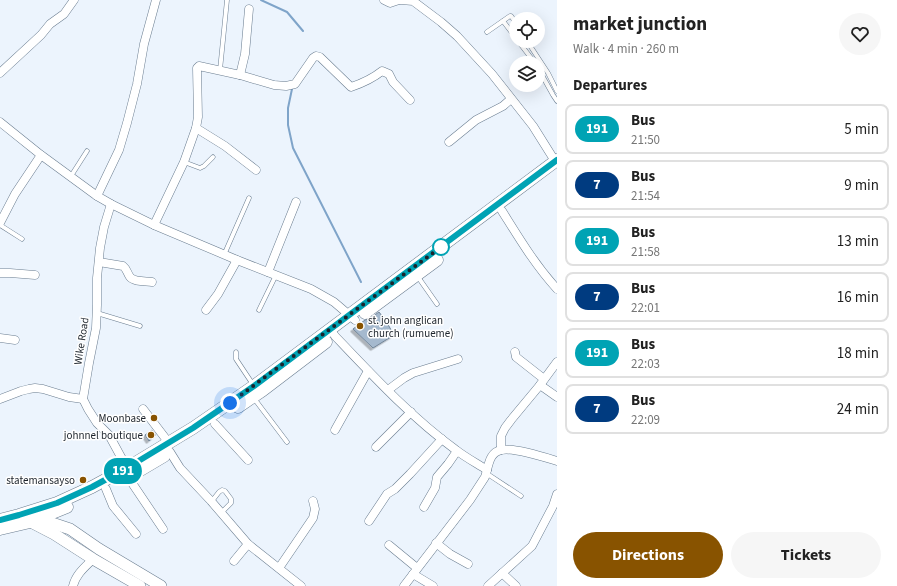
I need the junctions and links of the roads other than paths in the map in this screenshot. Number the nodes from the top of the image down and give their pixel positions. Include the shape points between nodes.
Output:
1 (74, 0) edge
2 (156, 0) edge
3 (227, 0) edge
4 (384, 0) edge
5 (400, 0) edge
6 (249, 9) dead end
7 (509, 17) edge
8 (503, 21) junction
9 (509, 29) edge
10 (487, 32) dead end
11 (523, 48) edge
12 (532, 48) edge
13 (530, 56) edge
14 (220, 71) junction
15 (0, 73) edge
16 (240, 75) junction
17 (545, 81) edge
18 (557, 91) edge
19 (511, 99) junction
20 (410, 100) dead end
21 (557, 101) edge
22 (0, 122) edge
23 (196, 128) junction
24 (448, 142) dead end
25 (87, 151) dead end
26 (41, 155) junction
27 (213, 156) dead end
28 (184, 162) junction
29 (556, 164) edge
30 (256, 170) dead end
31 (71, 176) junction
32 (97, 196) junction
33 (248, 198) dead end
34 (296, 202) dead end
35 (111, 204) junction
36 (502, 211) junction
37 (0, 224) edge
38 (154, 225) junction
39 (22, 239) dead end
40 (224, 255) junction
41 (237, 260) junction
42 (99, 262) junction
43 (0, 273) edge
44 (272, 274) junction
45 (35, 275) dead end
46 (417, 275) junction
47 (152, 282) dead end
48 (557, 289) edge
49 (436, 304) dead end
50 (206, 310) dead end
51 (259, 310) dead end
52 (97, 313) junction
53 (352, 318) junction
54 (140, 326) dead end
55 (332, 333) junction
56 (0, 338) edge
57 (15, 340) dead end
58 (236, 352) dead end
59 (515, 352) dead end
60 (458, 359) dead end
61 (557, 362) edge
62 (368, 371) junction
63 (542, 382) junction
64 (388, 390) junction
65 (253, 391) junction
66 (557, 398) edge
67 (0, 399) edge
68 (83, 399) junction
69 (143, 409) dead end
70 (411, 412) junction
71 (215, 424) junction
72 (335, 430) dead end
73 (442, 439) junction
74 (287, 442) dead end
75 (376, 447) dead end
76 (170, 448) junction
77 (501, 450) junction
78 (457, 451) junction
79 (248, 460) dead end
80 (557, 461) edge
81 (486, 471) junction
82 (128, 473) junction
83 (106, 489) junction
84 (557, 494) edge
85 (520, 496) dead end
86 (211, 501) junction
87 (313, 501) dead end
88 (63, 505) junction
89 (424, 507) dead end
90 (221, 513) junction
91 (19, 515) junction
92 (44, 516) junction
93 (0, 520) edge
94 (369, 521) dead end
95 (30, 522) junction
96 (0, 529) edge
97 (70, 529) junction
98 (162, 529) dead end
99 (54, 534) junction
100 (136, 534) dead end
101 (436, 543) junction
102 (248, 544) junction
103 (389, 545) dead end
104 (93, 559) junction
105 (234, 561) dead end
106 (468, 564) dead end
107 (279, 568) junction
108 (415, 571) junction
109 (502, 573) junction
110 (73, 586) edge
111 (140, 586) edge
112 (161, 586) edge
113 (301, 586) edge
114 (404, 586) edge
115 (433, 586) edge
116 (488, 586) edge
117 (516, 586) edge

1 - 15 street via 64,14 50,24
2 - 32 street via 127,123
3 - 14 lane
4 - 5 street via 390,4
5 - 19 street via 413,1 446,26 492,74
6 - 16 street via 245,54
7 - 8 lane
8 - 9 lane
8 - 10 lane
11 - 13 lane
12 - 18 lane
14 - 16 street
14 - 23 street via 198,67
16 - 20 street via 274,85 295,84 316,56 351,87 373,78 382,71 389,74
17 - 21 lane
19 - 24 street via 476,120
19 - 29 street via 533,126
22 - 26 street
23 - 28 street
23 - 30 street
25 - 31 lane
26 - 31 street
26 - 37 street via 14,194
27 - 28 lane via 200,168
28 - 38 street
29 - 36 main road
29 - 53 main road
31 - 32 street
32 - 35 street
33 - 40 lane
34 - 44 street
35 - 38 street
35 - 42 street, Wike Road
36 - 46 main road
36 - 48 street via 531,256
37 - 39 lane
38 - 40 street
40 - 41 street
41 - 44 street
41 - 50 street
42 - 47 street via 123,266 134,280
42 - 52 street, Wike Road
43 - 45 street
44 - 51 lane
44 - 53 street via 311,289 334,302
46 - 49 lane
46 - 53 main road
52 - 54 lane
52 - 68 street, Wike Road
53 - 55 main road
55 - 62 street
55 - 65 main road
56 - 57 street
58 - 65 lane via 236,359
59 - 63 street via 516,357
60 - 64 street via 413,373
61 - 63 street
62 - 64 street
62 - 72 street
63 - 66 street
63 - 77 street via 505,428 501,436
64 - 70 street
65 - 71 main road
65 - 74 lane
65 - 76 main road via 219,411
67 - 68 street via 35,388
68 - 82 street via 97,423 109,436
69 - 76 street
70 - 73 street
70 - 75 street
71 - 76 main road
71 - 79 street
73 - 78 street
73 - 94 street via 405,479 387,494
76 - 82 main road
76 - 86 street via 180,468
77 - 80 street via 513,450
77 - 81 street via 489,460
78 - 81 street
78 - 89 street via 437,476 435,488
81 - 85 lane
81 - 101 street via 485,477 470,500
82 - 83 main road
82 - 88 main road via 92,487
82 - 98 street
83 - 88 main road
83 - 100 street via 113,506
84 - 109 street via 532,546
86 - 90 street
86 - 90 lane via 219,492 225,491 231,503
87 - 107 street via 313,518
88 - 92 main road
88 - 97 street
90 - 102 street
91 - 92 main road
91 - 93 main road
91 - 95 street
92 - 95 main road
92 - 97 street via 59,526
92 - 99 street
95 - 96 main road
95 - 99 street
97 - 112 street
99 - 104 street
101 - 106 street
101 - 108 street
102 - 105 street
102 - 107 street
103 - 108 street
104 - 110 street via 80,572
104 - 111 street
107 - 113 street
108 - 114 street
108 - 115 street
109 - 116 street
109 - 117 street

